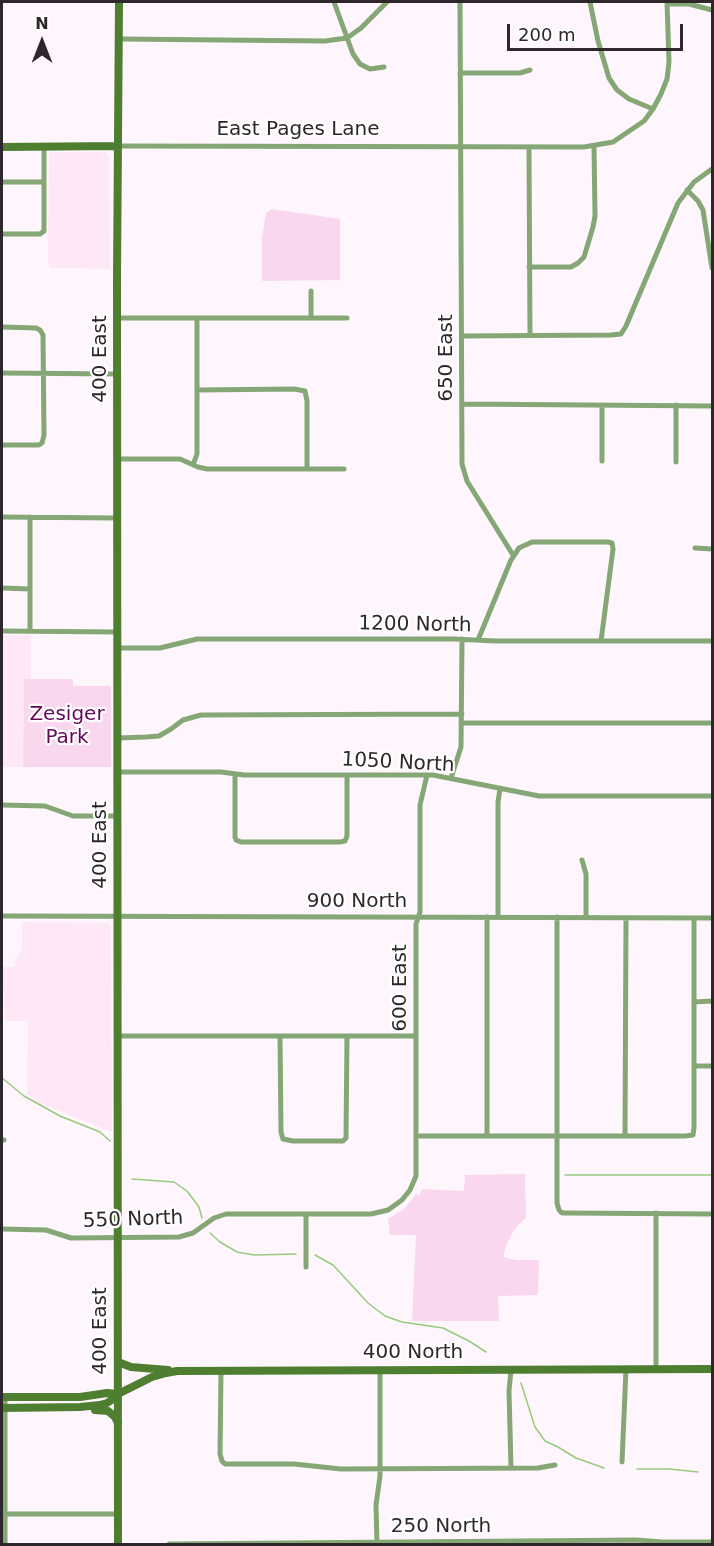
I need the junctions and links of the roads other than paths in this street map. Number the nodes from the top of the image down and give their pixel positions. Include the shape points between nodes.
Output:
1 (119, 2) edge
2 (334, 2) edge
3 (387, 2) edge
4 (460, 2) edge
5 (590, 2) edge
6 (667, 3) edge
7 (712, 10) edge
8 (347, 38) junction
9 (118, 39) junction
10 (384, 67) dead end
11 (530, 70) dead end
12 (460, 73) junction
13 (653, 109) junction
14 (118, 146) junction
15 (594, 146) junction
16 (2, 147) edge
17 (44, 147) junction
18 (529, 147) junction
19 (460, 148) junction
20 (712, 169) edge
21 (2, 182) edge
22 (44, 182) junction
23 (687, 190) junction
24 (2, 234) edge
25 (530, 267) junction
26 (712, 268) edge
27 (311, 291) dead end
28 (117, 318) junction
29 (197, 318) junction
30 (311, 318) junction
31 (347, 318) dead end
32 (2, 327) edge
33 (462, 336) junction
34 (530, 336) junction
35 (2, 373) edge
36 (44, 373) junction
37 (117, 374) junction
38 (197, 390) junction
39 (462, 404) junction
40 (602, 405) junction
41 (676, 405) junction
42 (712, 406) edge
43 (2, 445) edge
44 (117, 459) junction
45 (602, 461) dead end
46 (676, 462) dead end
47 (193, 465) junction
48 (307, 469) junction
49 (344, 469) dead end
50 (2, 517) edge
51 (30, 517) junction
52 (117, 518) junction
53 (695, 548) dead end
54 (712, 549) edge
55 (513, 555) junction
56 (2, 588) edge
57 (30, 589) junction
58 (2, 631) edge
59 (30, 631) junction
60 (117, 632) junction
61 (462, 639) junction
62 (478, 640) junction
63 (602, 641) junction
64 (712, 641) edge
65 (117, 648) junction
66 (462, 714) junction
67 (462, 723) junction
68 (712, 723) edge
69 (118, 738) junction
70 (118, 772) junction
71 (235, 774) junction
72 (347, 775) junction
73 (427, 775) junction
74 (451, 778) junction
75 (500, 789) junction
76 (712, 796) edge
77 (2, 805) edge
78 (118, 816) junction
79 (582, 860) dead end
80 (2, 916) edge
81 (118, 917) junction
82 (418, 917) junction
83 (487, 917) junction
84 (498, 917) junction
85 (557, 917) junction
86 (586, 917) junction
87 (626, 918) junction
88 (694, 918) junction
89 (712, 918) edge
90 (712, 1001) edge
91 (694, 1002) junction
92 (118, 1036) junction
93 (280, 1036) junction
94 (347, 1036) junction
95 (416, 1036) junction
96 (694, 1066) junction
97 (712, 1066) edge
98 (416, 1136) junction
99 (487, 1136) junction
100 (557, 1136) junction
101 (626, 1136) junction
102 (402, 1200) joint
103 (306, 1214) junction
104 (656, 1214) junction
105 (710, 1214) dead end
106 (2, 1229) edge
107 (118, 1237) junction
108 (306, 1267) dead end
109 (118, 1362) junction
110 (626, 1369) junction
111 (656, 1369) junction
112 (712, 1369) edge
113 (380, 1370) junction
114 (511, 1370) junction
115 (177, 1371) junction
116 (221, 1371) junction
117 (118, 1394) junction
118 (3, 1397) edge
119 (80, 1407) junction
120 (3, 1408) edge
121 (118, 1423) junction
122 (622, 1462) dead end
123 (555, 1464) dead end
124 (511, 1468) junction
125 (380, 1469) junction
126 (3, 1514) edge
127 (118, 1514) junction
128 (712, 1543) edge
129 (377, 1544) edge
130 (5, 1545) edge
131 (118, 1545) edge
132 (169, 1545) edge

1 - 9 main road, 400 East
2 - 8 street
3 - 8 street
4 - 12 street, 650 East
5 - 13 street via 609,78 629,99
6 - 7 street via 689,3
6 - 13 street via 669,62
8 - 9 street
8 - 10 street via 360,64 370,69
9 - 14 main road, 400 East
11 - 12 street
12 - 19 street, 650 East
13 - 15 street, East Pages Lane via 644,121 613,142
14 - 17 main road, East Pages Lane
14 - 19 street, East Pages Lane
14 - 28 main road, 400 East
15 - 18 street, East Pages Lane
15 - 25 street via 595,216 582,260 571,267
16 - 17 main road, East Pages Lane
17 - 22 street
18 - 19 street, East Pages Lane
18 - 25 street
19 - 33 street, 650 East
20 - 23 street
21 - 22 street
22 - 24 street via 44,231
23 - 26 street via 703,210
23 - 34 street via 675,208 621,334
25 - 34 street
27 - 30 street
28 - 29 street
28 - 37 main road, 400 East
29 - 30 street
29 - 38 street
30 - 31 street
32 - 36 street via 40,330
33 - 34 street
33 - 39 street, 650 East
35 - 36 street
36 - 37 street
36 - 43 street via 42,443
37 - 44 main road, 400 East
38 - 47 street via 197,454
38 - 48 street via 305,391
39 - 40 street
39 - 55 street, 650 East via 464,473
40 - 41 street
40 - 45 street
41 - 42 street
41 - 46 street
44 - 47 street via 180,459
44 - 52 main road, 400 East
47 - 48 street via 207,469
48 - 49 street
50 - 51 street
51 - 52 street
51 - 57 street
52 - 60 main road, 400 East
53 - 54 street
55 - 62 street
55 - 63 street via 522,545 532,542 612,543
56 - 57 street
57 - 59 street
58 - 59 street
59 - 60 street
60 - 65 main road, 400 East
61 - 62 street, 1200 North
61 - 65 street, 1200 North via 196,639 160,648
61 - 66 street
62 - 63 street, 1200 North
63 - 64 street, 1200 North
65 - 69 main road, 400 East
66 - 67 street
66 - 69 street via 201,715 183,720 159,736
67 - 68 street
67 - 74 street via 461,751
69 - 70 main road, 400 East
70 - 71 street, 1050 North
70 - 78 main road, 400 East
71 - 72 street, 1050 North
71 - 72 street via 235,836 241,842 345,841
72 - 73 street, 1050 North
73 - 74 street, 1050 North
73 - 82 street, 600 East via 420,805
74 - 75 street, 1050 North
75 - 76 street, 1050 North via 539,796
75 - 84 street
77 - 78 street via 45,806 73,816
78 - 81 main road, 400 East
79 - 86 street via 586,874
80 - 81 street, 900 North
81 - 82 street, 900 North
81 - 92 main road, 400 East
82 - 83 street, 900 North
82 - 95 street, 600 East
83 - 84 street, 900 North
83 - 99 street
84 - 85 street, 900 North
85 - 86 street, 900 North
85 - 100 street
86 - 87 street, 900 North
87 - 88 street, 900 North
87 - 101 street
88 - 89 street, 900 North
88 - 91 street
90 - 91 street
91 - 96 street
92 - 93 street
92 - 107 main road, 400 East
93 - 94 street
93 - 94 street via 283,1138 338,1141 345,1140 347,1133
94 - 95 street
95 - 98 street, 600 East
96 - 97 street
96 - 101 street via 693,1135
98 - 99 street
98 - 102 street, 600 East via 415,1179
99 - 100 street
100 - 101 street
100 - 104 street via 559,1210 566,1214
102 - 103 street, 550 North via 380,1213
103 - 107 street, 550 North via 226,1214 184,1236
103 - 108 street
104 - 105 street
104 - 111 street
106 - 107 street, 550 North via 46,1230 71,1238
107 - 109 main road, 400 East
109 - 115 main road
109 - 117 main road, 400 East
110 - 111 main road, 400 North
110 - 114 main road, 400 North
110 - 122 street
111 - 112 main road, 400 North
113 - 114 main road, 400 North
113 - 116 main road, 400 North
113 - 125 street
114 - 124 street
115 - 116 main road, 400 North
115 - 117 main road, 400 North via 152,1377
116 - 125 street via 223,1463
117 - 118 main road, 400 North
117 - 119 main road, 400 North via 107,1403
117 - 121 main road, 400 East
118 - 120 street
119 - 120 main road, 400 North
119 - 121 main road via 106,1410
120 - 126 street
121 - 127 main road, 400 East
123 - 124 street
124 - 125 street
125 - 129 street
126 - 127 street
126 - 130 street
127 - 131 main road, 400 East
128 - 129 street, 250 North via 636,1540
129 - 132 street, 250 North

